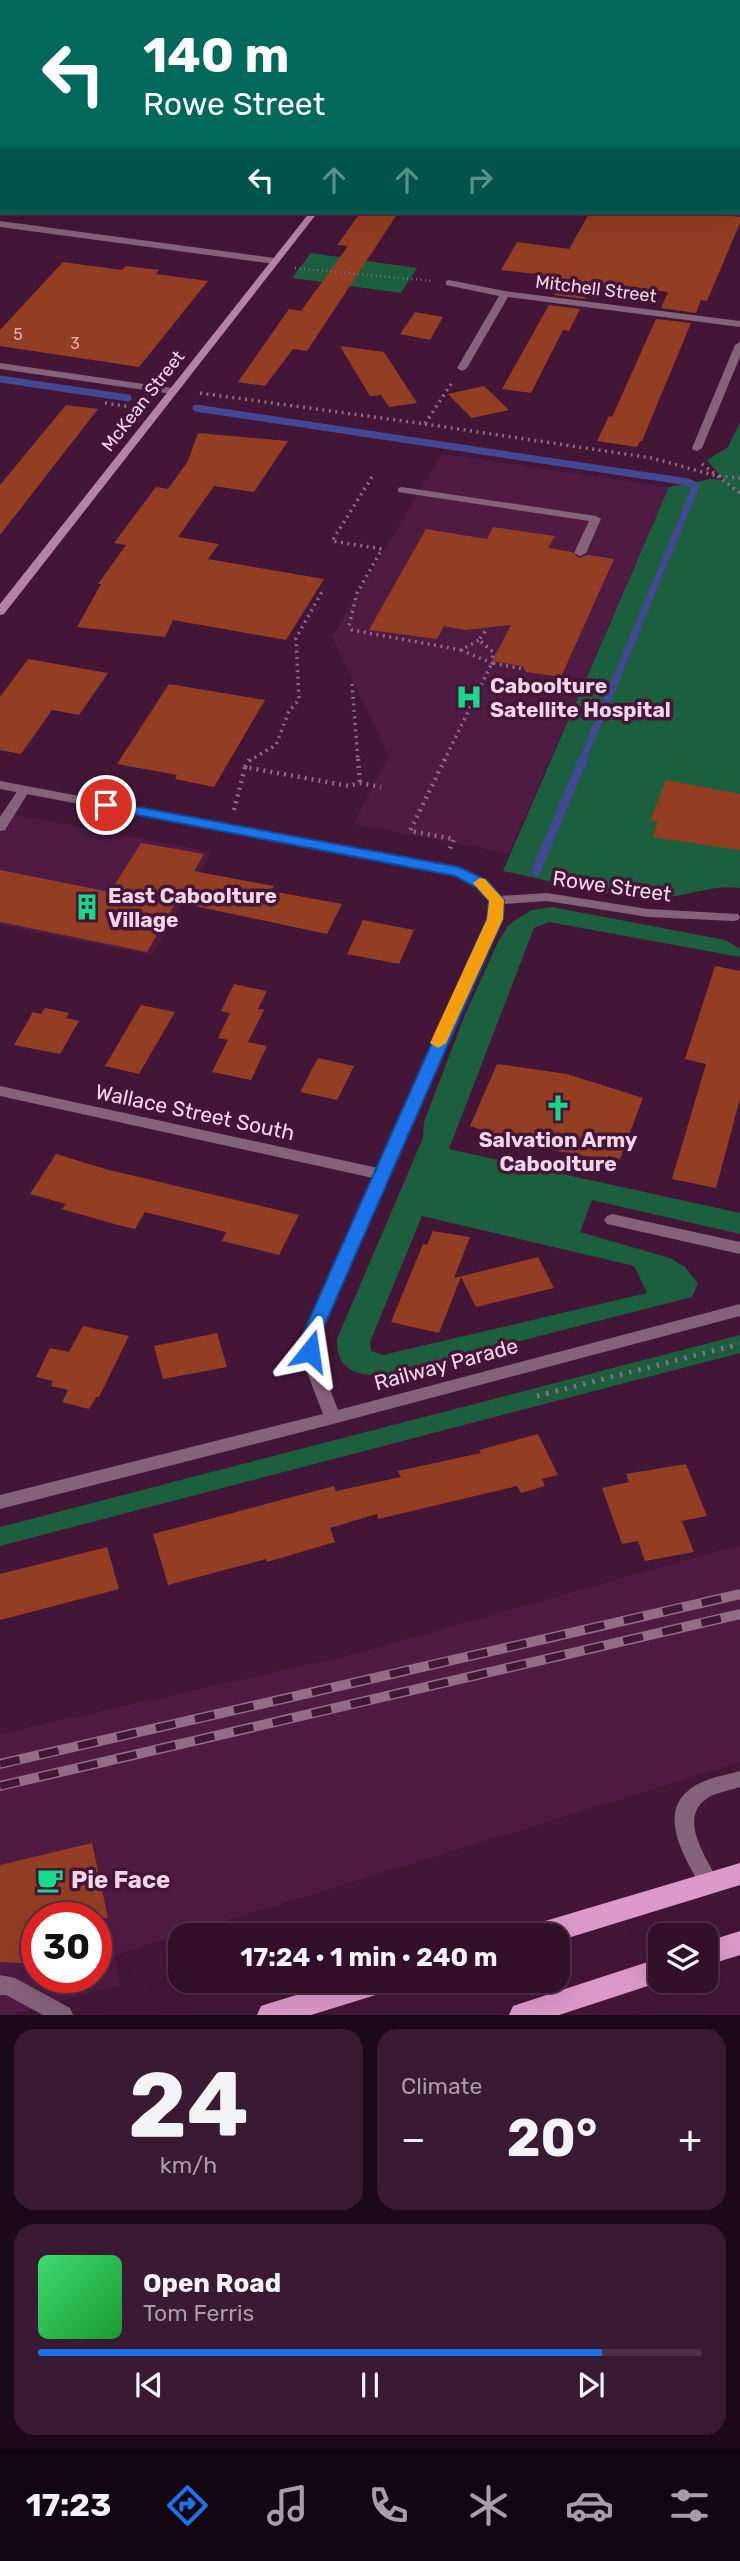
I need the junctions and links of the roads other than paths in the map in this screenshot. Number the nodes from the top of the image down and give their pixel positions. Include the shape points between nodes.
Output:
1 (312, 214) edge
2 (0, 224) edge
3 (275, 261) junction
4 (449, 283) road end
5 (505, 293) junction
6 (740, 324) edge
7 (740, 345) edge
8 (0, 366) edge
9 (461, 368) road end
10 (172, 391) junction
11 (697, 448) road end
12 (402, 490) dead end
13 (580, 553) dead end
14 (0, 612) edge
15 (0, 785) edge
16 (24, 790) junction
17 (0, 827) edge
18 (497, 900) junction
19 (737, 920) edge
20 (0, 1091) edge
21 (381, 1174) junction
22 (612, 1220) dead end
23 (740, 1248) edge
24 (740, 1310) edge
25 (333, 1418) junction
26 (0, 1502) edge
27 (740, 1779) edge
28 (740, 1874) edge
29 (709, 1883) junction
30 (570, 1925) edge
31 (740, 1943) edge
32 (718, 1950) edge
33 (648, 1973) edge
34 (0, 1985) edge
35 (343, 1993) edge
36 (63, 2015) edge
37 (270, 2015) edge
38 (522, 2015) edge

1 - 3 main road, McKean Street
2 - 3 street
3 - 10 main road, McKean Street
4 - 5 street, Mitchell Street
5 - 6 street, Mitchell Street
5 - 9 street
7 - 11 street
8 - 10 street
10 - 14 main road, McKean Street
12 - 13 street via 596,519
15 - 16 street
16 - 17 street
16 - 18 street via 459,872 482,884
18 - 19 street, Rowe Street via 547,897
18 - 21 street via 495,919
20 - 21 street, Wallace Street South
21 - 25 street via 309,1340 312,1364
22 - 23 street
24 - 25 street, Railway Parade
25 - 26 street, Railway Parade
27 - 29 street via 692,1798 682,1822
28 - 29 main road
29 - 30 main road
31 - 32 main road
33 - 38 main road
34 - 36 street
35 - 37 main road

